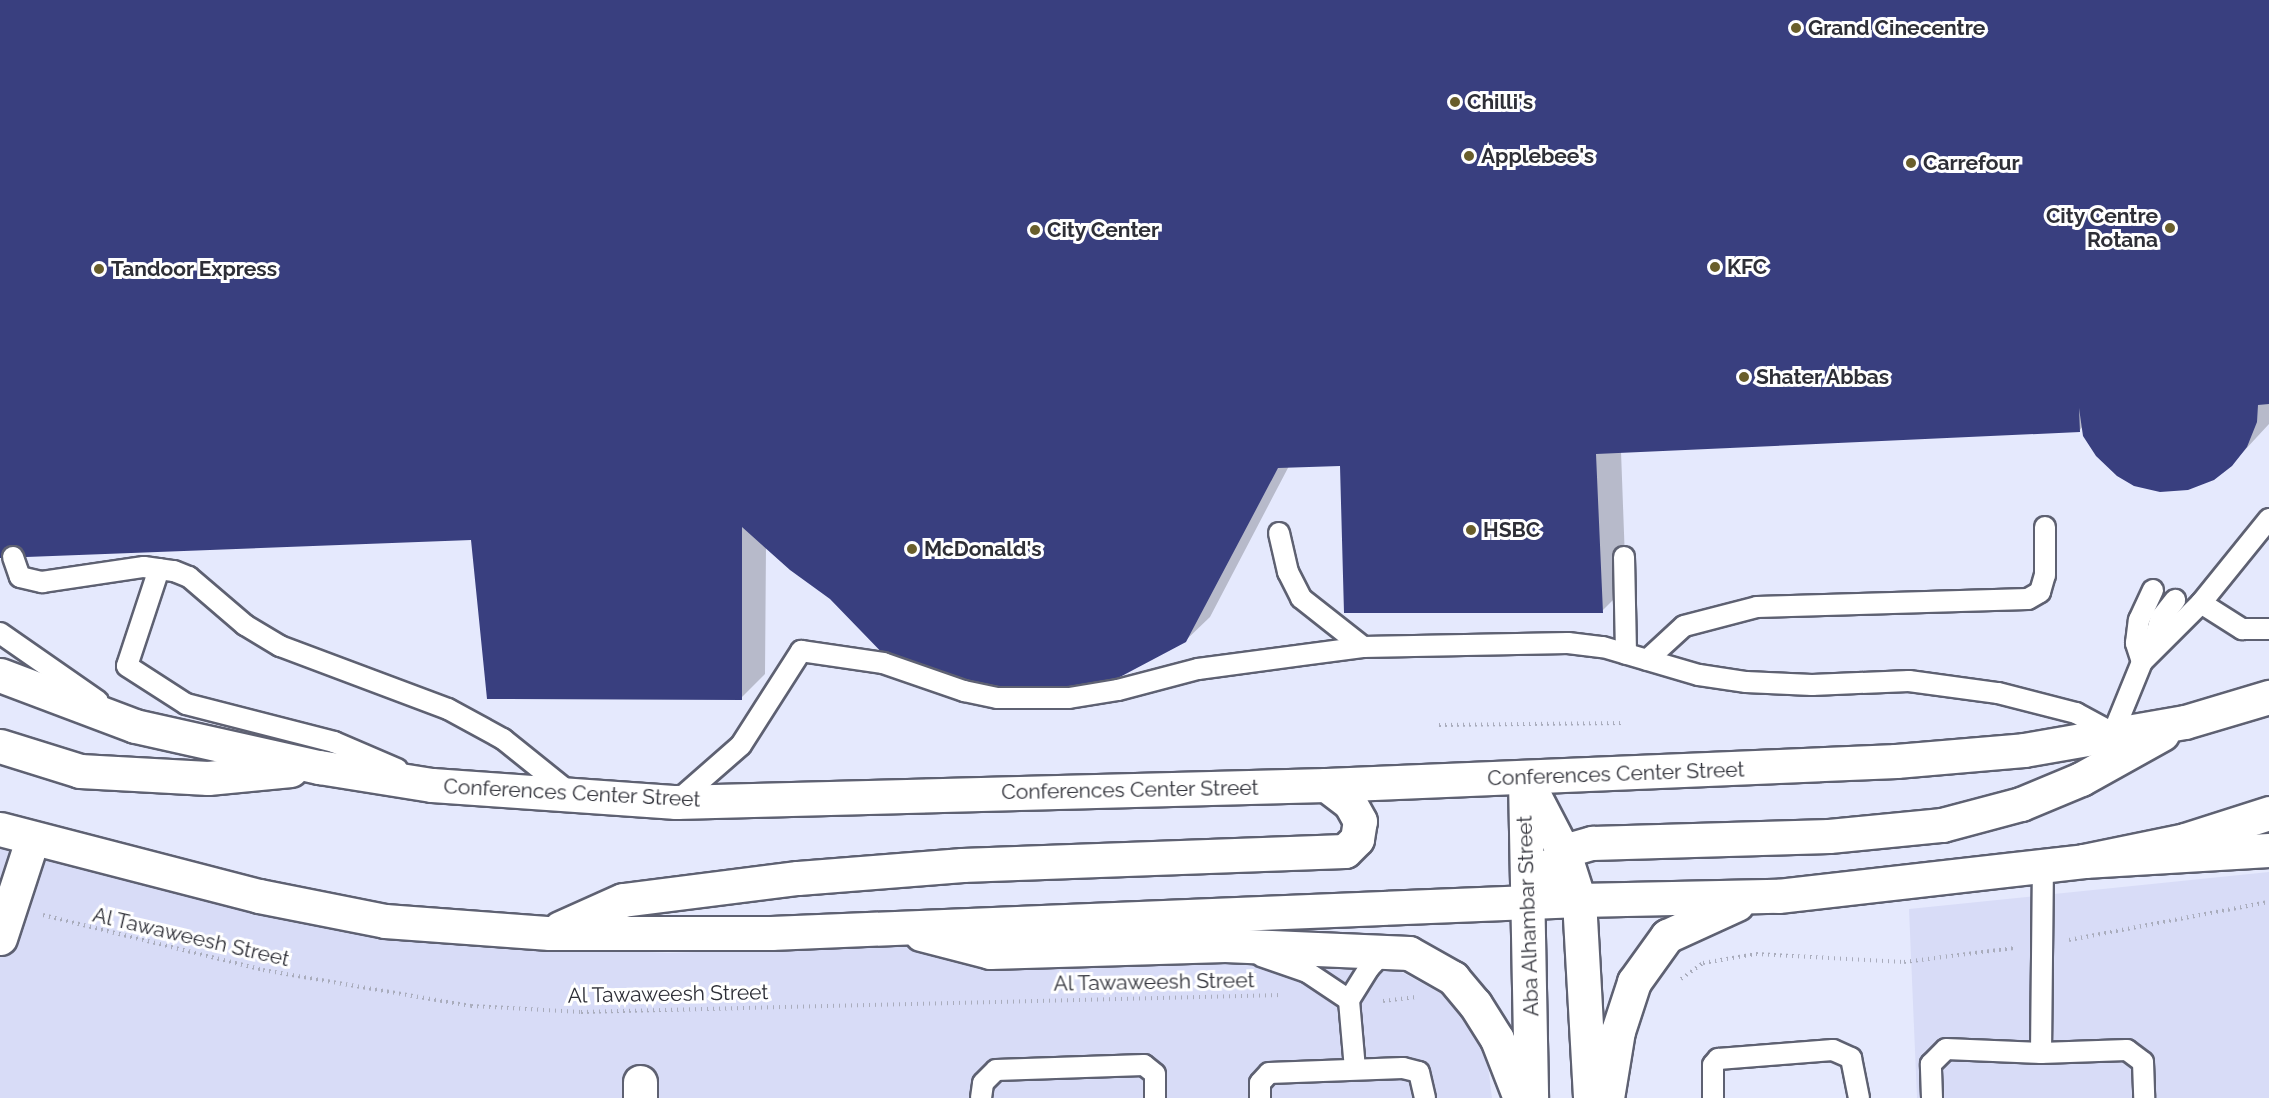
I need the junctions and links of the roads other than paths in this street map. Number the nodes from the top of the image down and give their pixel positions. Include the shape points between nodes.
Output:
1 (2269, 519) edge
2 (2045, 527) dead end
3 (1279, 532) dead end
4 (13, 557) dead end
5 (1624, 557) dead end
6 (159, 569) junction
7 (2153, 590) dead end
8 (2175, 600) dead end
9 (2201, 603) junction
10 (2269, 629) edge
11 (0, 633) edge
12 (1363, 647) junction
13 (1626, 654) junction
14 (2146, 658) junction
15 (1647, 660) junction
16 (0, 675) edge
17 (2269, 698) edge
18 (2185, 722) junction
19 (135, 726) junction
20 (2113, 733) junction
21 (0, 747) edge
22 (319, 767) junction
23 (1525, 778) junction
24 (432, 785) junction
25 (1326, 785) junction
26 (576, 798) junction
27 (675, 802) junction
28 (2269, 813) edge
29 (0, 829) edge
30 (32, 840) junction
31 (2269, 849) edge
32 (1564, 853) junction
33 (2084, 861) junction
34 (2043, 866) junction
35 (1778, 896) junction
36 (1579, 900) junction
37 (1527, 902) junction
38 (905, 927) junction
39 (550, 933) junction
40 (0, 938) edge
41 (1225, 945) junction
42 (1386, 950) junction
43 (1349, 1000) junction
44 (2041, 1053) junction
45 (1355, 1069) junction
46 (981, 1098) edge
47 (1155, 1098) edge
48 (1260, 1098) edge
49 (1425, 1098) edge
50 (1520, 1098) edge
51 (1532, 1098) edge
52 (1590, 1098) edge
53 (1607, 1098) edge
54 (1713, 1098) edge
55 (1859, 1098) edge
56 (1932, 1098) edge
57 (2144, 1098) edge

1 - 9 lane
2 - 15 lane via 2045,575 2040,592 2028,599 1757,607 1684,626
3 - 12 lane via 1288,572 1301,598
4 - 6 lane via 20,576 42,582 144,567
5 - 13 lane
6 - 24 lane via 127,666 186,704 334,742
6 - 26 lane via 189,577 245,625 280,646 412,694 503,739
7 - 14 lane via 2139,620 2136,644
8 - 14 lane via 2161,618
9 - 10 lane via 2242,629
9 - 14 lane
11 - 19 lane
12 - 13 lane via 1568,643
12 - 27 lane via 1209,667 1069,698 997,698 964,692 883,663 801,651 741,745
13 - 15 lane
14 - 20 lane
15 - 20 lane via 1746,682 1812,685 1909,681 1998,693 2076,713
16 - 19 street, Conferences Center Street
17 - 18 street, Conferences Center Street
18 - 20 street, Conferences Center Street
18 - 32 street via 2081,778 2021,804 1942,825 1829,836 1592,843
19 - 22 street, Conferences Center Street
20 - 23 street, Conferences Center Street via 1976,756
21 - 22 street via 80,771 208,778
22 - 24 street, Conferences Center Street
23 - 25 street, Conferences Center Street
23 - 32 street, Aba Alhambar Street
23 - 37 street, Aba Alhambar Street
24 - 26 street, Conferences Center Street
25 - 27 street, Conferences Center Street
25 - 39 street via 1350,803 1360,821 1358,839 1345,851 962,865 798,878 623,900
26 - 27 street, Conferences Center Street
28 - 33 street via 2185,840
29 - 30 street
30 - 39 street via 259,896 385,921
30 - 40 street
31 - 33 street
32 - 36 street, Aba Alhambar Street
32 - 37 street via 1551,865
33 - 34 street
34 - 35 street
34 - 44 lane
35 - 36 street
35 - 53 street via 1728,906 1667,936 1639,978 1618,1031
36 - 37 street
36 - 52 street, Aba Alhambar Street
37 - 38 street
37 - 51 street, Aba Alhambar Street
38 - 39 street via 771,933
38 - 41 street via 932,939 990,952
41 - 42 street
41 - 43 lane via 1308,972
42 - 43 lane
42 - 50 street via 1409,953 1453,978 1497,1039
43 - 45 lane
44 - 56 lane via 1946,1049 1931,1064
44 - 57 lane via 2127,1050 2143,1062
45 - 48 lane via 1269,1073 1260,1083
45 - 49 lane via 1412,1068 1423,1078
46 - 47 lane via 983,1083 996,1070 1144,1065 1155,1074
54 - 55 lane via 1713,1065 1718,1059 1833,1050 1851,1058

